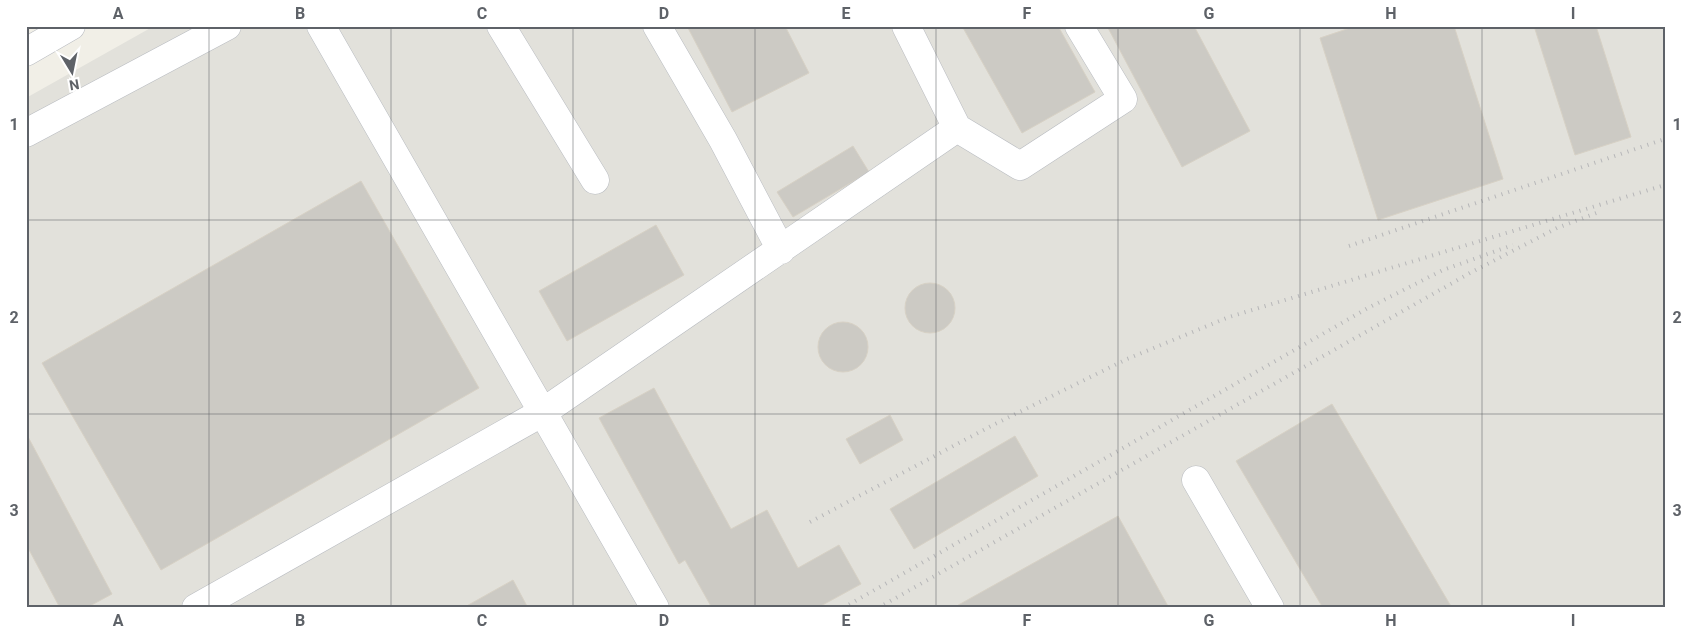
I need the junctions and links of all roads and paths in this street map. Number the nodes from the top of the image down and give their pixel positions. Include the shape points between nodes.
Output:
1 (71, 26) edge
2 (227, 26) edge
3 (321, 26) edge
4 (501, 26) edge
5 (657, 26) edge
6 (906, 26) edge
7 (1079, 26) edge
8 (26, 52) edge
9 (957, 128) junction
10 (26, 133) edge
11 (595, 180) dead end
12 (781, 250) junction
13 (543, 412) junction
14 (1196, 480) dead end
15 (196, 608) edge
16 (655, 608) edge
17 (1270, 608) edge

1 - 8 lane
2 - 10 lane
3 - 13 lane
4 - 11 lane
5 - 12 lane via 723,140
6 - 9 lane
7 - 9 lane via 1124,99 1020,166
9 - 12 lane
12 - 13 lane
13 - 15 lane
13 - 16 lane
14 - 17 lane

